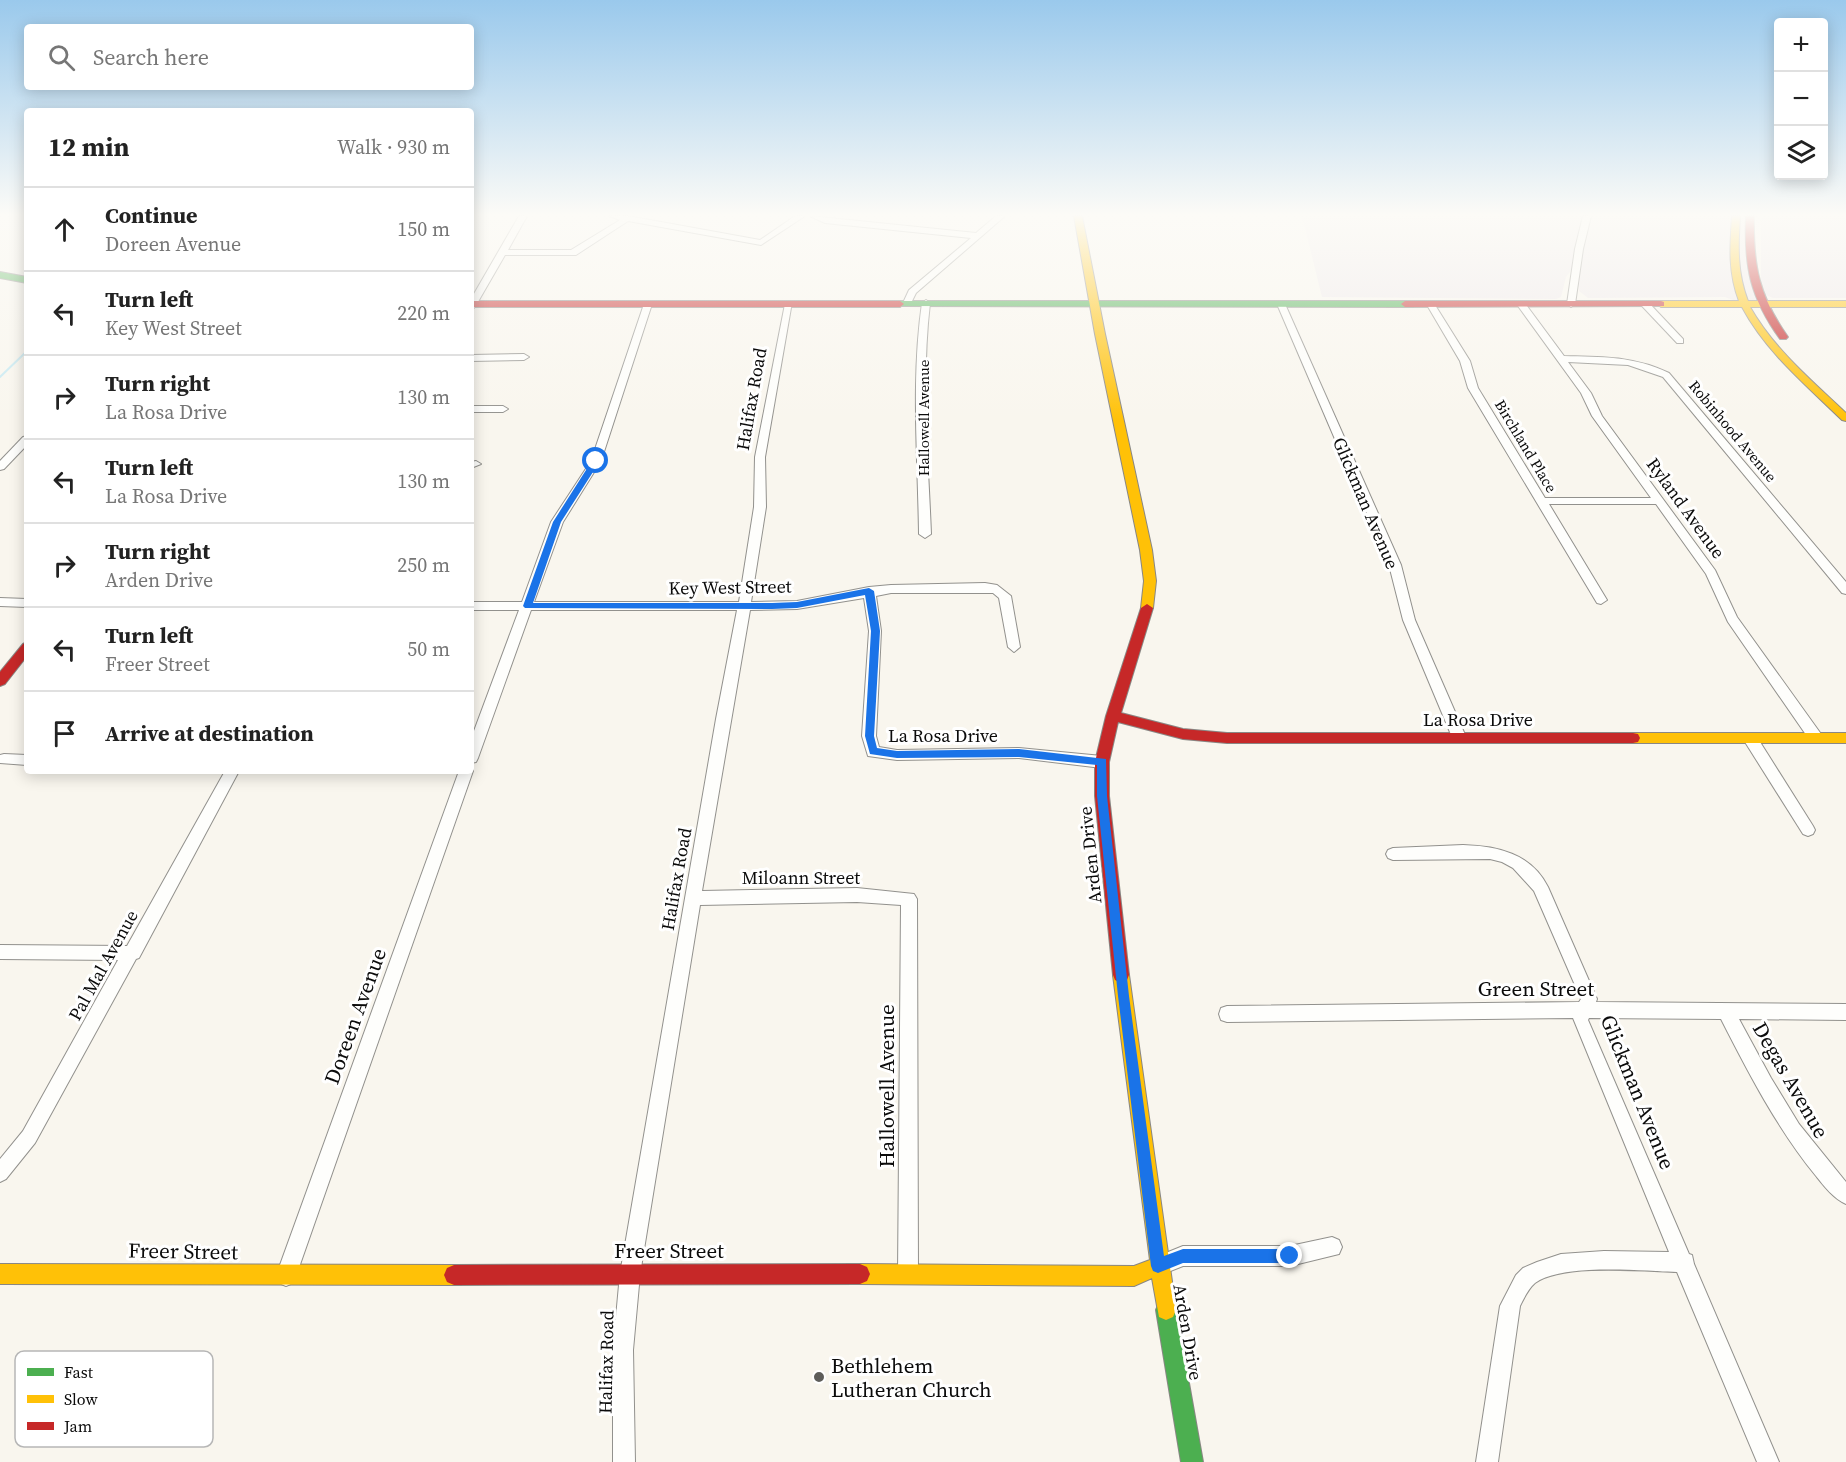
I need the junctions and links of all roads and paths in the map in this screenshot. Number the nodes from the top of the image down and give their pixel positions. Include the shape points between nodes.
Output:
1 (484, 284) edge
2 (921, 284) edge
3 (1092, 284) edge
4 (1573, 284) edge
5 (1737, 284) edge
6 (1753, 284) edge
7 (474, 301) edge
8 (907, 303) junction
9 (926, 303) junction
10 (648, 304) junction
11 (789, 304) junction
12 (1096, 304) junction
13 (1281, 304) junction
14 (1521, 304) junction
15 (1570, 304) junction
16 (1645, 304) junction
17 (1744, 304) junction
18 (1760, 304) junction
19 (1846, 304) edge
20 (474, 305) edge
21 (1431, 305) junction
22 (1680, 342) dead end
23 (474, 357) edge
24 (524, 357) dead end
25 (1561, 359) junction
26 (1846, 402) edge
27 (474, 409) edge
28 (503, 409) dead end
29 (1846, 418) edge
30 (24, 442) edge
31 (0, 467) edge
32 (1541, 501) junction
33 (1659, 501) junction
34 (925, 534) dead end
35 (1846, 590) edge
36 (869, 591) junction
37 (1601, 600) dead end
38 (0, 602) edge
39 (24, 603) edge
40 (474, 606) edge
41 (528, 606) junction
42 (745, 607) junction
43 (1014, 647) dead end
44 (24, 651) edge
45 (0, 681) edge
46 (1113, 716) junction
47 (1459, 737) junction
48 (1750, 738) junction
49 (1816, 738) junction
50 (1846, 738) edge
51 (474, 750) edge
52 (4, 759) dead end
53 (24, 760) edge
54 (1102, 762) junction
55 (230, 774) edge
56 (465, 774) edge
57 (1808, 830) dead end
58 (1393, 854) dead end
59 (693, 898) junction
60 (909, 899) joint
61 (0, 952) edge
62 (133, 953) junction
63 (1584, 1010) junction
64 (1726, 1011) junction
65 (1846, 1012) edge
66 (1227, 1014) dead end
67 (0, 1173) edge
68 (1846, 1195) edge
69 (1332, 1246) dead end
70 (1684, 1262) junction
71 (1158, 1266) junction
72 (0, 1274) edge
73 (630, 1274) junction
74 (908, 1274) junction
75 (286, 1276) junction
76 (624, 1462) edge
77 (1192, 1462) edge
78 (1487, 1462) edge
79 (1768, 1462) edge

1 - 7 street
2 - 8 street
3 - 12 main road, Arden Drive
4 - 15 street
5 - 17 main road
6 - 18 main road
8 - 9 main road
8 - 11 main road
9 - 12 main road
9 - 34 street, Hallowell Avenue via 922,419
10 - 11 main road
10 - 20 main road
10 - 41 street via 596,461 557,522
11 - 42 street, Halifax Road via 760,458 758,527
12 - 13 main road
12 - 46 main road, Arden Drive via 1150,581 1148,606
13 - 21 main road
13 - 47 street, Glickman Avenue via 1392,560 1409,620
14 - 15 main road
14 - 21 main road
14 - 25 street, Ryland Avenue
15 - 16 main road
16 - 17 main road
16 - 22 street
17 - 18 main road
17 - 29 main road via 1765,334
18 - 19 main road
18 - 26 main road via 1781,335
21 - 32 street, Birchland Place via 1465,361 1473,388
23 - 24 street
25 - 33 street, Ryland Avenue
25 - 35 street, Robinhood Avenue via 1623,360 1666,375
27 - 28 street
30 - 31 street
32 - 33 street
32 - 37 street, Birchland Place
33 - 49 street, Ryland Avenue via 1711,573 1732,619
36 - 42 street, Key West Street via 797,605
36 - 43 street, Key West Street via 996,589 1008,605
36 - 54 street, La Rosa Drive via 875,631 869,736 873,752 1019,753
38 - 39 street
40 - 41 street, Key West Street
41 - 42 street, Key West Street
41 - 51 street
42 - 59 street, Halifax Road
44 - 45 main road
46 - 47 main road, La Rosa Drive via 1198,737
46 - 54 main road, Arden Drive
47 - 48 main road, La Rosa Drive
48 - 49 main road, La Rosa Drive
48 - 57 street
49 - 50 main road, La Rosa Drive
52 - 53 street
54 - 71 main road, Arden Drive via 1102,796 1122,984
55 - 62 street, Pal Mal Avenue
56 - 75 street, Doreen Avenue
58 - 63 street, Glickman Avenue via 1479,853 1501,855 1520,864 1532,874 1549,907 1589,999
59 - 60 street, Miloann Street via 857,895
59 - 73 street, Halifax Road
60 - 74 street, Hallowell Avenue
61 - 62 street
62 - 67 street, Pal Mal Avenue via 29,1137
63 - 64 street, Green Street
63 - 66 street, Green Street
63 - 70 street, Glickman Avenue via 1580,1020
64 - 65 street, Green Street
64 - 68 street, Degas Avenue via 1801,1146
69 - 71 street, Freer Street via 1290,1256 1183,1256
70 - 78 street via 1568,1263 1530,1275 1518,1287 1510,1306
70 - 79 street, Glickman Avenue
71 - 74 main road, Freer Street via 1134,1276
71 - 77 main road, Arden Drive
72 - 75 main road, Freer Street
73 - 74 main road, Freer Street
73 - 75 main road, Freer Street
73 - 76 street, Halifax Road via 623,1350

